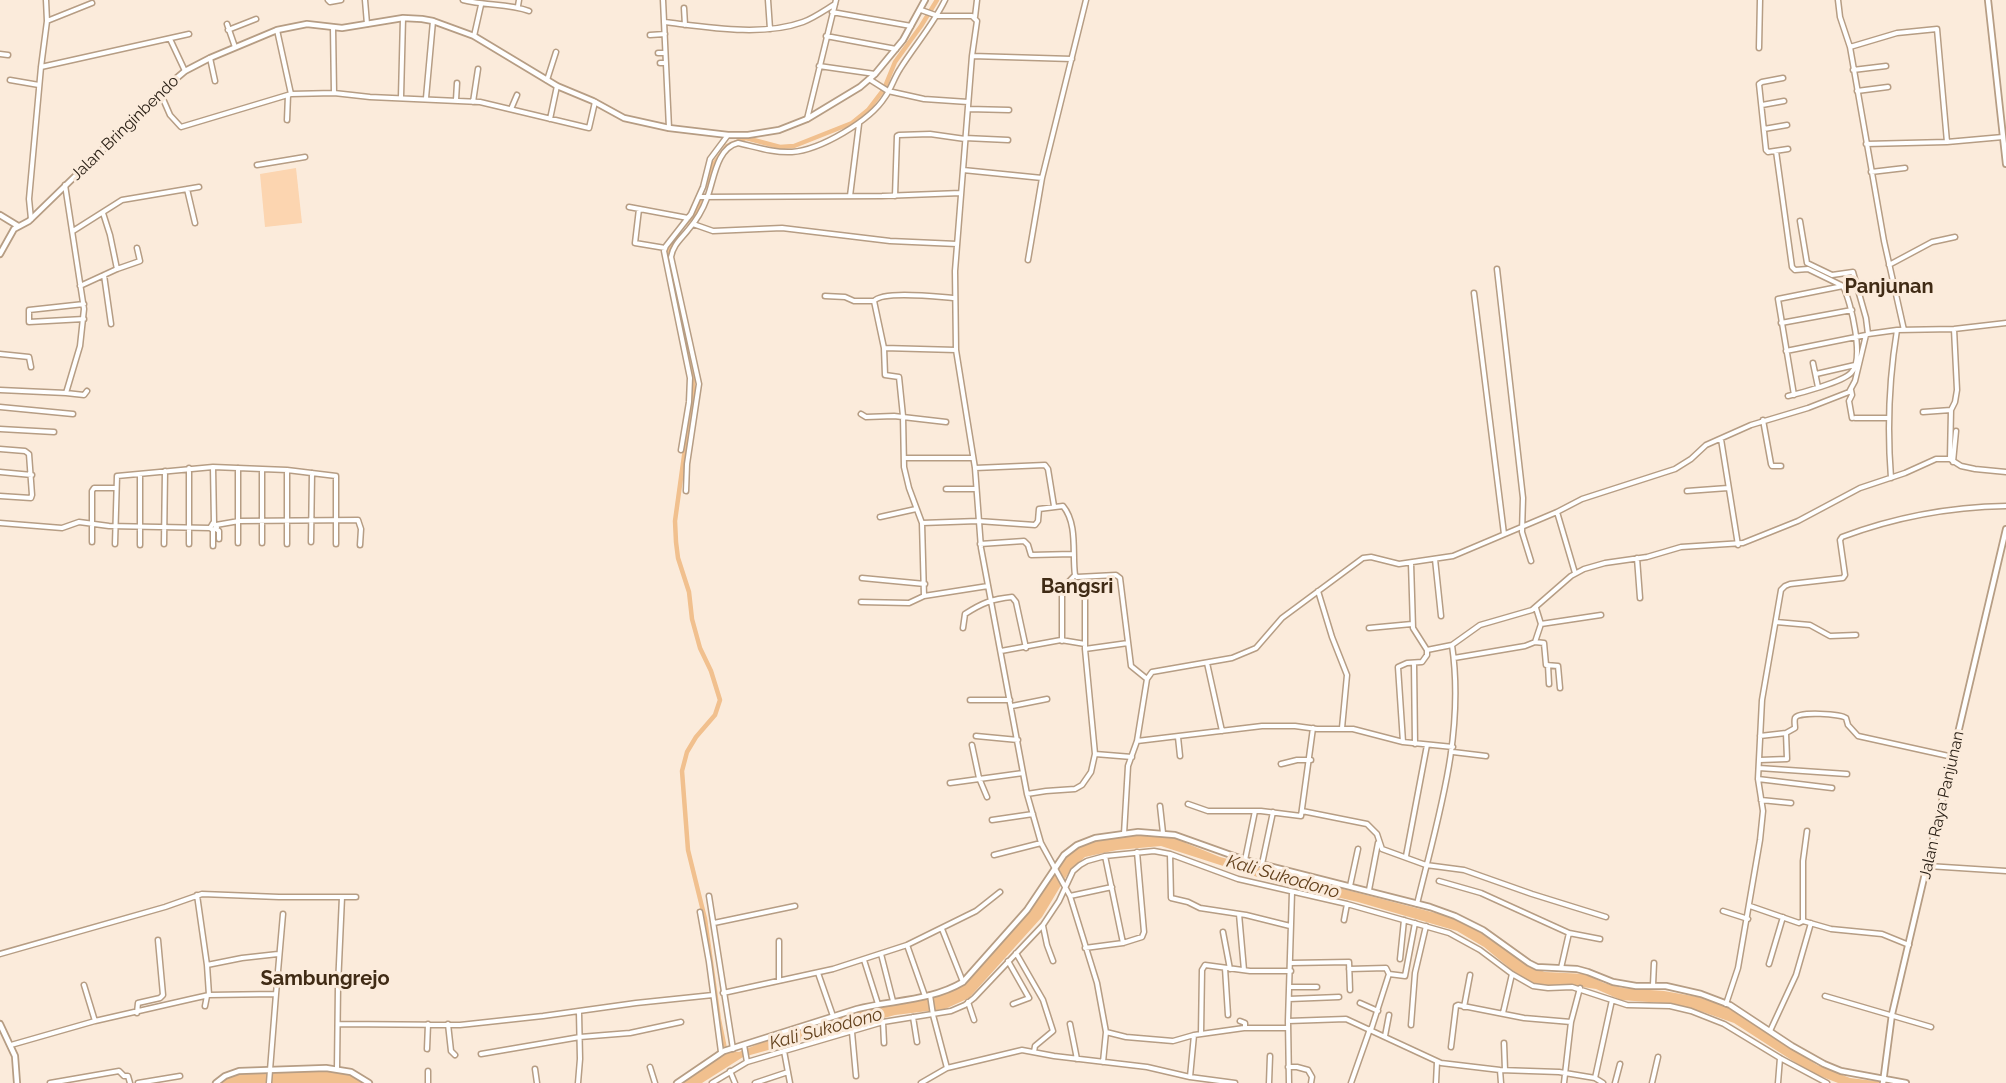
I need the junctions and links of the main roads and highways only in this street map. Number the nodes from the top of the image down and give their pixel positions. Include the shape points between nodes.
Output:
1 (925, 0) edge
2 (1988, 0) edge
3 (2006, 164) edge
4 (0, 215) edge
5 (18, 226) junction
6 (0, 254) edge
7 (2006, 529) edge
8 (2005, 538) edge
9 (0, 1024) edge
10 (1883, 1081) edge
11 (17, 1083) edge
12 (216, 1083) edge
13 (369, 1083) edge
14 (677, 1083) edge
15 (1906, 1083) edge

1 - 5 main road, Jalan Bringinbendo via 896,49 869,79 807,119 748,135 669,128 624,118 557,86 474,36 433,21 403,18 352,27 307,24 277,30 185,71 31,219
2 - 3 main road
4 - 5 main road
5 - 6 main road
7 - 8 main road, Jalan Raya Panjunan
8 - 10 main road, Jalan Raya Panjunan via 1953,757 1932,866 1909,945
9 - 11 main road via 15,1056
10 - 14 main road via 1824,1064 1726,1004 1680,988 1625,985 1588,972 1537,967 1470,923 1417,904 1245,860 1175,835 1138,832 1095,838 1068,851 1031,905 963,982 944,992 833,1016 727,1050
10 - 15 main road
12 - 13 main road via 239,1071 338,1068

